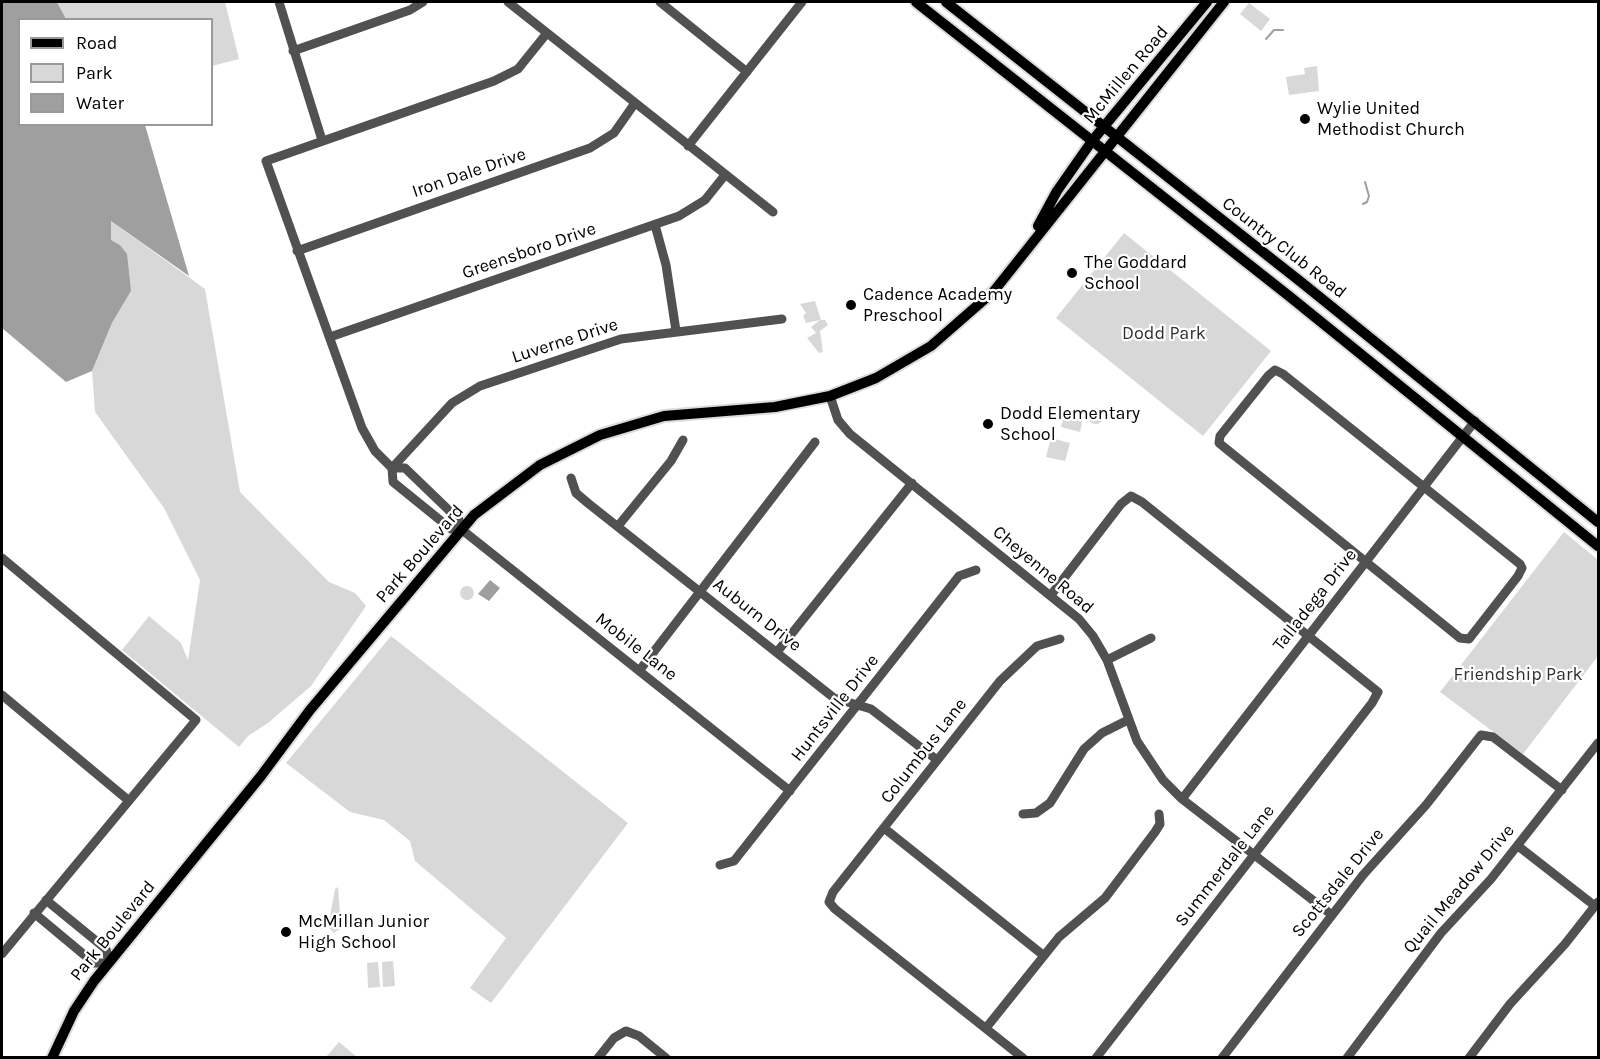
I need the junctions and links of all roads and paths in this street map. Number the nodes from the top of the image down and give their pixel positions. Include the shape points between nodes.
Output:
1 (279, 2) edge
2 (423, 2) edge
3 (508, 2) edge
4 (660, 2) edge
5 (802, 2) edge
6 (916, 2) edge
7 (946, 2) edge
8 (1207, 2) edge
9 (1224, 2) edge
10 (547, 33) junction
11 (293, 51) junction
12 (747, 72) junction
13 (635, 103) junction
14 (1104, 126) junction
15 (1117, 136) junction
16 (322, 140) junction
17 (1092, 141) junction
18 (688, 146) junction
19 (1105, 151) junction
20 (725, 175) junction
21 (773, 212) dead end
22 (655, 225) junction
23 (297, 251) junction
24 (1025, 251) junction
25 (1265, 254) junction
26 (1254, 269) junction
27 (782, 319) dead end
28 (676, 331) junction
29 (330, 337) junction
30 (830, 396) junction
31 (1475, 421) junction
32 (1463, 436) junction
33 (683, 440) dead end
34 (815, 442) dead end
35 (392, 468) junction
36 (571, 478) dead end
37 (912, 483) junction
38 (1424, 486) junction
39 (1599, 522) edge
40 (618, 526) junction
41 (461, 529) junction
42 (1599, 546) edge
43 (2, 558) edge
44 (1365, 561) junction
45 (976, 570) dead end
46 (701, 592) junction
47 (1051, 595) junction
48 (1309, 635) junction
49 (1151, 638) dead end
50 (1060, 639) dead end
51 (777, 652) junction
52 (1107, 660) junction
53 (639, 671) junction
54 (2, 695) edge
55 (859, 705) junction
56 (1128, 720) junction
57 (1599, 743) edge
58 (937, 760) junction
59 (1562, 790) junction
60 (790, 791) junction
61 (1182, 799) junction
62 (128, 800) junction
63 (1023, 814) dead end
64 (1159, 814) dead end
65 (884, 828) junction
66 (1518, 846) junction
67 (1254, 856) junction
68 (720, 865) dead end
69 (46, 900) junction
70 (1597, 904) edge
71 (34, 913) junction
72 (1332, 915) junction
73 (2, 954) edge
74 (1043, 955) junction
75 (109, 963) junction
76 (986, 1028) junction
77 (1350, 1056) edge
78 (52, 1058) edge
79 (598, 1058) edge
80 (666, 1058) edge
81 (1023, 1058) edge
82 (1096, 1058) edge
83 (1222, 1058) edge
84 (1469, 1058) edge

1 - 11 street
2 - 11 street
3 - 10 street
4 - 12 street
5 - 12 street
6 - 17 main road, Country Club Road
7 - 14 main road, Country Club Road
8 - 14 main road, McMillen Road
9 - 15 main road, McMillen Road
10 - 13 street
10 - 16 street via 518,69 494,81
11 - 16 street
12 - 18 street
13 - 18 street
13 - 23 street, Iron Dale Drive via 614,133 590,148
14 - 15 main road, Country Club Road
14 - 17 main road, McMillen Road
15 - 19 main road, Park Boulevard
15 - 25 main road, Country Club Road
16 - 23 street via 266,161
17 - 19 main road, Country Club Road
17 - 24 main road, Park Boulevard via 1057,191
18 - 20 street
19 - 24 main road, Park Boulevard
19 - 26 main road, Country Club Road
20 - 21 street
20 - 22 street, Greensboro Drive via 705,200
22 - 28 street via 666,265
22 - 29 street, Greensboro Drive
23 - 29 street
24 - 30 main road, Park Boulevard via 983,302 931,346 883,375
25 - 26 main road
25 - 31 main road, Country Club Road
26 - 32 main road, Country Club Road
27 - 28 street, Luverne Drive
28 - 35 street, Luverne Drive via 621,339 480,386 452,403
29 - 35 street via 362,428 375,451
30 - 37 street, Cheyenne Road via 843,428
30 - 41 main road, Park Boulevard via 775,406 681,413 616,429 540,465 498,495
31 - 32 street, Talladega Drive
31 - 39 main road, Country Club Road
32 - 38 street, Talladega Drive
32 - 42 main road, Country Club Road
33 - 40 street via 671,461
34 - 46 street
35 - 41 street via 405,468 459,520
35 - 41 street via 393,482 451,529
36 - 40 street, Auburn Drive via 576,492
37 - 47 street, Cheyenne Road
37 - 51 street
38 - 44 street, Talladega Drive
38 - 44 street via 1516,561 1522,568 1518,576 1466,640
38 - 44 street via 1275,370 1220,436 1219,443
40 - 46 street, Auburn Drive
41 - 53 street, Mobile Lane
41 - 75 main road, Park Boulevard via 310,710
43 - 62 street via 196,720
44 - 48 street, Talladega Drive
45 - 55 street, Huntsville Drive via 959,576
46 - 51 street, Auburn Drive
46 - 53 street
47 - 48 street via 1131,496
47 - 52 street, Cheyenne Road via 1079,619
48 - 61 street, Talladega Drive
48 - 67 street, Summerdale Lane via 1378,692
49 - 52 street
50 - 58 street, Columbus Lane via 1037,646 1016,664
51 - 55 street, Auburn Drive via 834,698
52 - 56 street, Cheyenne Road
53 - 60 street, Mobile Lane
54 - 62 street
55 - 58 street, Auburn Drive via 871,709
55 - 60 street, Huntsville Drive
56 - 61 street, Cheyenne Road via 1149,762
56 - 63 street via 1102,733 1084,749 1050,803 1036,813
57 - 59 street, Quail Meadow Drive
58 - 65 street, Columbus Lane
59 - 66 street, Quail Meadow Drive
59 - 72 street, Scottsdale Drive via 1485,734
60 - 68 street, Huntsville Drive via 734,861
61 - 67 street, Cheyenne Road
62 - 69 street
64 - 74 street via 1160,824 1155,832 1105,898
65 - 74 street
65 - 76 street, Columbus Lane via 829,902
66 - 70 street
66 - 77 street, Quail Meadow Drive via 1441,933
67 - 72 street, Cheyenne Road
67 - 82 street, Summerdale Lane
69 - 71 street
69 - 75 street via 106,949
70 - 84 street
71 - 73 street
71 - 75 street via 94,963
72 - 83 street, Scottsdale Drive
74 - 76 street
75 - 78 main road, Park Boulevard via 74,1011
76 - 81 street
79 - 80 street via 614,1038 626,1031 639,1036

